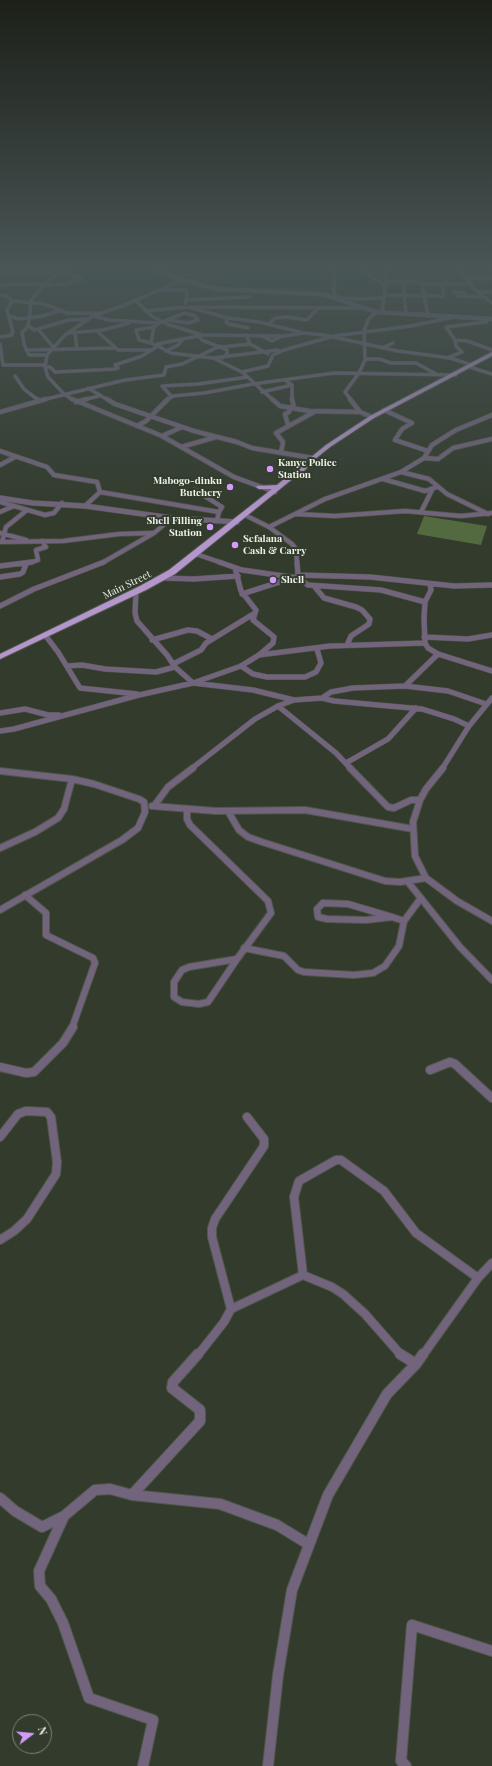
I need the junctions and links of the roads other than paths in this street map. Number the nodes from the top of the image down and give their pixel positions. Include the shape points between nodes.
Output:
1 (27, 352) edge
2 (50, 352) edge
3 (147, 352) edge
4 (168, 352) edge
5 (208, 352) edge
6 (228, 352) edge
7 (263, 352) edge
8 (266, 352) edge
9 (281, 352) edge
10 (365, 352) edge
11 (411, 352) edge
12 (461, 352) edge
13 (171, 354) junction
14 (492, 354) edge
15 (47, 355) junction
16 (1, 356) edge
17 (201, 356) junction
18 (272, 356) junction
19 (170, 358) dead end
20 (213, 358) junction
21 (222, 358) junction
22 (447, 358) junction
23 (365, 359) junction
24 (168, 363) dead end
25 (45, 366) junction
26 (471, 366) junction
27 (166, 367) junction
28 (242, 372) junction
29 (346, 373) junction
30 (359, 373) junction
31 (436, 374) junction
32 (492, 374) edge
33 (456, 375) junction
34 (15, 376) dead end
35 (248, 377) junction
36 (285, 380) junction
37 (354, 380) junction
38 (253, 384) junction
39 (292, 385) junction
40 (88, 388) junction
41 (262, 392) junction
42 (64, 394) junction
43 (99, 396) junction
44 (172, 397) junction
45 (39, 401) junction
46 (76, 402) junction
47 (293, 408) junction
48 (384, 410) junction
49 (316, 411) junction
50 (0, 412) edge
51 (360, 412) junction
52 (492, 415) edge
53 (152, 416) junction
54 (372, 417) junction
55 (288, 425) junction
56 (137, 426) junction
57 (182, 427) junction
58 (162, 436) junction
59 (217, 437) junction
60 (492, 439) edge
61 (181, 447) junction
62 (0, 451) edge
63 (428, 451) junction
64 (281, 453) junction
65 (15, 457) junction
66 (313, 458) junction
67 (424, 458) junction
68 (0, 465) edge
69 (400, 472) junction
70 (383, 479) junction
71 (259, 487) junction
72 (437, 487) junction
73 (195, 490) dead end
74 (432, 490) junction
75 (275, 491) junction
76 (100, 492) junction
77 (266, 497) junction
78 (0, 498) edge
79 (0, 502) edge
80 (62, 503) junction
81 (14, 506) junction
82 (85, 506) junction
83 (27, 510) junction
84 (0, 512) edge
85 (219, 512) junction
86 (421, 512) junction
87 (248, 513) junction
88 (294, 514) junction
89 (490, 514) edge
90 (172, 518) junction
91 (217, 520) junction
92 (236, 522) junction
93 (269, 527) junction
94 (1, 533) edge
95 (154, 533) junction
96 (124, 534) junction
97 (42, 540) junction
98 (28, 541) junction
99 (1, 542) edge
100 (137, 543) junction
101 (196, 554) junction
102 (26, 564) junction
103 (0, 566) edge
104 (235, 568) junction
105 (238, 576) junction
106 (334, 576) junction
107 (0, 577) edge
108 (298, 577) junction
109 (163, 578) junction
110 (290, 578) junction
111 (430, 584) junction
112 (492, 585) edge
113 (314, 586) junction
114 (323, 586) junction
115 (136, 592) junction
116 (242, 594) junction
117 (425, 602) junction
118 (0, 606) edge
119 (255, 612) junction
120 (45, 635) junction
121 (492, 635) edge
122 (212, 639) junction
123 (152, 640) junction
124 (424, 640) junction
125 (347, 645) junction
126 (318, 648) junction
127 (438, 654) junction
128 (259, 655) junction
129 (0, 657) edge
130 (174, 665) junction
131 (67, 666) junction
132 (241, 666) junction
133 (492, 671) edge
134 (193, 684) junction
135 (405, 686) junction
136 (139, 695) junction
137 (322, 698) junction
138 (492, 698) edge
139 (294, 700) junction
140 (486, 704) junction
141 (278, 706) junction
142 (416, 708) junction
143 (0, 713) edge
144 (67, 715) junction
145 (469, 726) junction
146 (0, 731) edge
147 (346, 763) junction
148 (0, 771) edge
149 (72, 779) junction
150 (420, 800) junction
151 (145, 806) junction
152 (154, 806) junction
153 (187, 809) junction
154 (228, 811) junction
155 (413, 830) junction
156 (0, 848) edge
157 (426, 878) junction
158 (408, 882) junction
159 (25, 895) junction
160 (421, 898) junction
161 (0, 910) edge
162 (392, 917) junction
163 (404, 921) junction
164 (492, 921) edge
165 (244, 948) junction
166 (237, 959) junction
167 (492, 980) edge
168 (0, 1067) edge
169 (430, 1070) dead end
170 (492, 1098) edge
171 (247, 1117) dead end
172 (0, 1137) edge
173 (0, 1240) edge
174 (492, 1263) edge
175 (303, 1275) junction
176 (478, 1278) junction
177 (231, 1309) junction
178 (416, 1364) junction
179 (132, 1495) junction
180 (0, 1498) edge
181 (64, 1516) junction
182 (308, 1544) junction
183 (492, 1651) edge
184 (143, 1766) edge
185 (268, 1766) edge
186 (406, 1766) edge

1 - 15 street via 29,355
2 - 15 street
3 - 25 street via 115,365 117,369 55,372
4 - 13 street
5 - 17 street
6 - 21 street
7 - 21 street
8 - 18 street
9 - 18 street
10 - 23 street
11 - 22 street
12 - 22 street
13 - 17 street
13 - 19 street
14 - 26 highway, Main Street
15 - 25 street
16 - 25 street via 4,365
17 - 20 street
17 - 27 street via 181,365
18 - 28 street via 268,366
20 - 21 street
20 - 28 street
22 - 26 street
23 - 30 street
23 - 31 street via 416,363
24 - 27 street
25 - 42 street via 51,382
26 - 32 street
26 - 33 highway, Main Street
27 - 40 street via 164,375
28 - 35 street
29 - 30 street
29 - 36 street
29 - 37 street
30 - 31 street
30 - 37 street
31 - 33 street
33 - 48 highway, Main Street
34 - 45 street via 24,389
35 - 38 street
35 - 44 street via 162,386
36 - 38 street
36 - 39 street
37 - 51 street via 345,392
38 - 41 street
38 - 44 street via 204,394 193,393
39 - 41 street
39 - 47 street
40 - 42 street
40 - 43 street
41 - 47 street via 278,405
42 - 45 street
42 - 46 street
43 - 46 street
43 - 53 street
44 - 53 street
45 - 50 street
46 - 56 street
47 - 49 street
47 - 55 street via 285,414
48 - 54 highway, Main Street
48 - 63 street via 412,422 402,429 395,440
49 - 51 street
49 - 55 street
51 - 54 street
52 - 63 street via 456,430 432,445
53 - 56 street
53 - 57 street
54 - 66 highway, Main Street
55 - 64 street via 276,433 283,442
56 - 58 street
57 - 58 street
57 - 59 street
58 - 61 street
59 - 61 street
59 - 64 street via 252,448
60 - 67 street via 453,448 438,459
61 - 71 street via 203,461
62 - 65 street
63 - 67 street
64 - 66 street
65 - 68 street
65 - 76 street via 47,467 56,476 97,482
66 - 75 highway, Main Street
67 - 69 street
69 - 70 street
69 - 72 street via 426,478
70 - 74 street via 425,491
70 - 88 street via 330,497
71 - 75 highway
71 - 77 highway via 265,492
72 - 74 street
72 - 89 street via 468,506
73 - 85 street via 222,507
74 - 86 street
75 - 77 highway, Main Street
75 - 87 highway, Main Street
76 - 82 street
76 - 85 street
77 - 87 highway, Main Street
78 - 80 street via 33,503
79 - 81 street
80 - 82 street
80 - 83 street via 57,511 49,515
81 - 83 street
81 - 84 street
82 - 90 street
83 - 94 street
85 - 91 street
86 - 88 street via 335,516
86 - 89 street via 460,516
87 - 92 highway, Main Street
87 - 93 street
88 - 93 street
90 - 91 street
90 - 95 street
91 - 92 street
92 - 101 highway, Main Street
93 - 108 street via 295,547
94 - 98 street
94 - 99 street
95 - 96 street
95 - 100 street
96 - 97 street via 63,541
96 - 100 street
97 - 98 street
97 - 102 street via 46,547 36,550 38,560
98 - 99 street
100 - 118 street via 99,564 34,589
101 - 104 street
101 - 109 highway, Main Street
102 - 103 street
102 - 107 street via 24,572 20,574
104 - 105 street
104 - 110 street
105 - 109 street
105 - 116 street
106 - 108 street
106 - 111 street
106 - 114 street
108 - 110 street
108 - 113 street via 308,585
109 - 115 highway, Main Street
110 - 116 street
111 - 112 street
111 - 117 street via 431,590
113 - 114 street
113 - 125 street via 324,598 356,607 370,619 369,624 350,636
114 - 117 street via 381,590
115 - 120 highway, Main Street
115 - 123 street via 136,618
116 - 119 street via 254,606
117 - 124 street
119 - 122 street
119 - 128 street via 252,619 254,622 274,637 273,643
120 - 129 highway, Main Street
120 - 131 street
121 - 124 street via 468,639
122 - 123 street via 197,631 188,630
122 - 130 street via 202,650
123 - 130 street
124 - 125 street
124 - 127 street via 428,648
125 - 126 street
126 - 128 street
126 - 132 street via 321,663 316,672 305,677 267,677 253,674
127 - 133 street
127 - 135 street
128 - 132 street
130 - 131 street via 156,672 82,665
130 - 134 street
131 - 136 street via 80,688
132 - 134 street
134 - 136 street
134 - 139 street via 253,690
135 - 137 street via 353,688 331,692
135 - 140 street via 448,691
136 - 144 street
137 - 139 street
137 - 142 street
138 - 140 street
139 - 141 street
140 - 145 street
141 - 147 street
141 - 152 street via 256,719 168,787
142 - 145 street
142 - 147 street via 388,739
143 - 144 street via 26,709 48,715
144 - 146 street via 14,730
145 - 150 street
147 - 150 street via 388,807 394,808 411,800
148 - 149 street
149 - 151 street via 132,796 144,802
149 - 156 street via 64,809 58,818
150 - 155 street
151 - 152 street
151 - 159 street via 138,828 122,840
152 - 153 street
153 - 154 street
153 - 165 street via 190,825 268,901 271,913
154 - 155 street via 306,810
154 - 158 street via 239,830 255,840 385,881
155 - 157 street via 415,856
157 - 158 street
157 - 164 street via 457,901
158 - 160 street
159 - 161 street
159 - 168 street via 46,913 46,935 93,958 95,963 71,1031 63,1043 34,1072 26,1073
160 - 163 street
160 - 167 street via 460,947
162 - 162 street via 348,904 323,903 317,909 318,917 327,920
162 - 163 street
163 - 165 street via 399,946 385,966 373,973 354,975 304,972 298,970 284,956
165 - 166 street
166 - 166 street via 182,970 174,982 174,997 182,1002 208,1002
169 - 170 street via 450,1062 456,1064
171 - 177 street via 264,1139 264,1146 215,1219 212,1228 212,1237
172 - 173 street via 18,1114 26,1111 47,1112 51,1117 57,1162 56,1174 27,1219
174 - 176 street
175 - 176 street via 294,1197 299,1181 336,1160 341,1160 384,1191 416,1233
175 - 177 street
175 - 178 street via 343,1294 365,1314 399,1353
176 - 178 street
177 - 179 street via 224,1322 172,1382 172,1388 200,1410 200,1421
178 - 182 street via 387,1394 350,1454 328,1495
179 - 181 street via 110,1489 95,1490
179 - 182 street via 220,1504 277,1525
180 - 181 street via 15,1511 42,1527
181 - 184 street via 39,1571 40,1586 51,1599 63,1623 89,1698 154,1720
182 - 185 street via 292,1590 278,1675
183 - 186 street via 412,1625 401,1761

